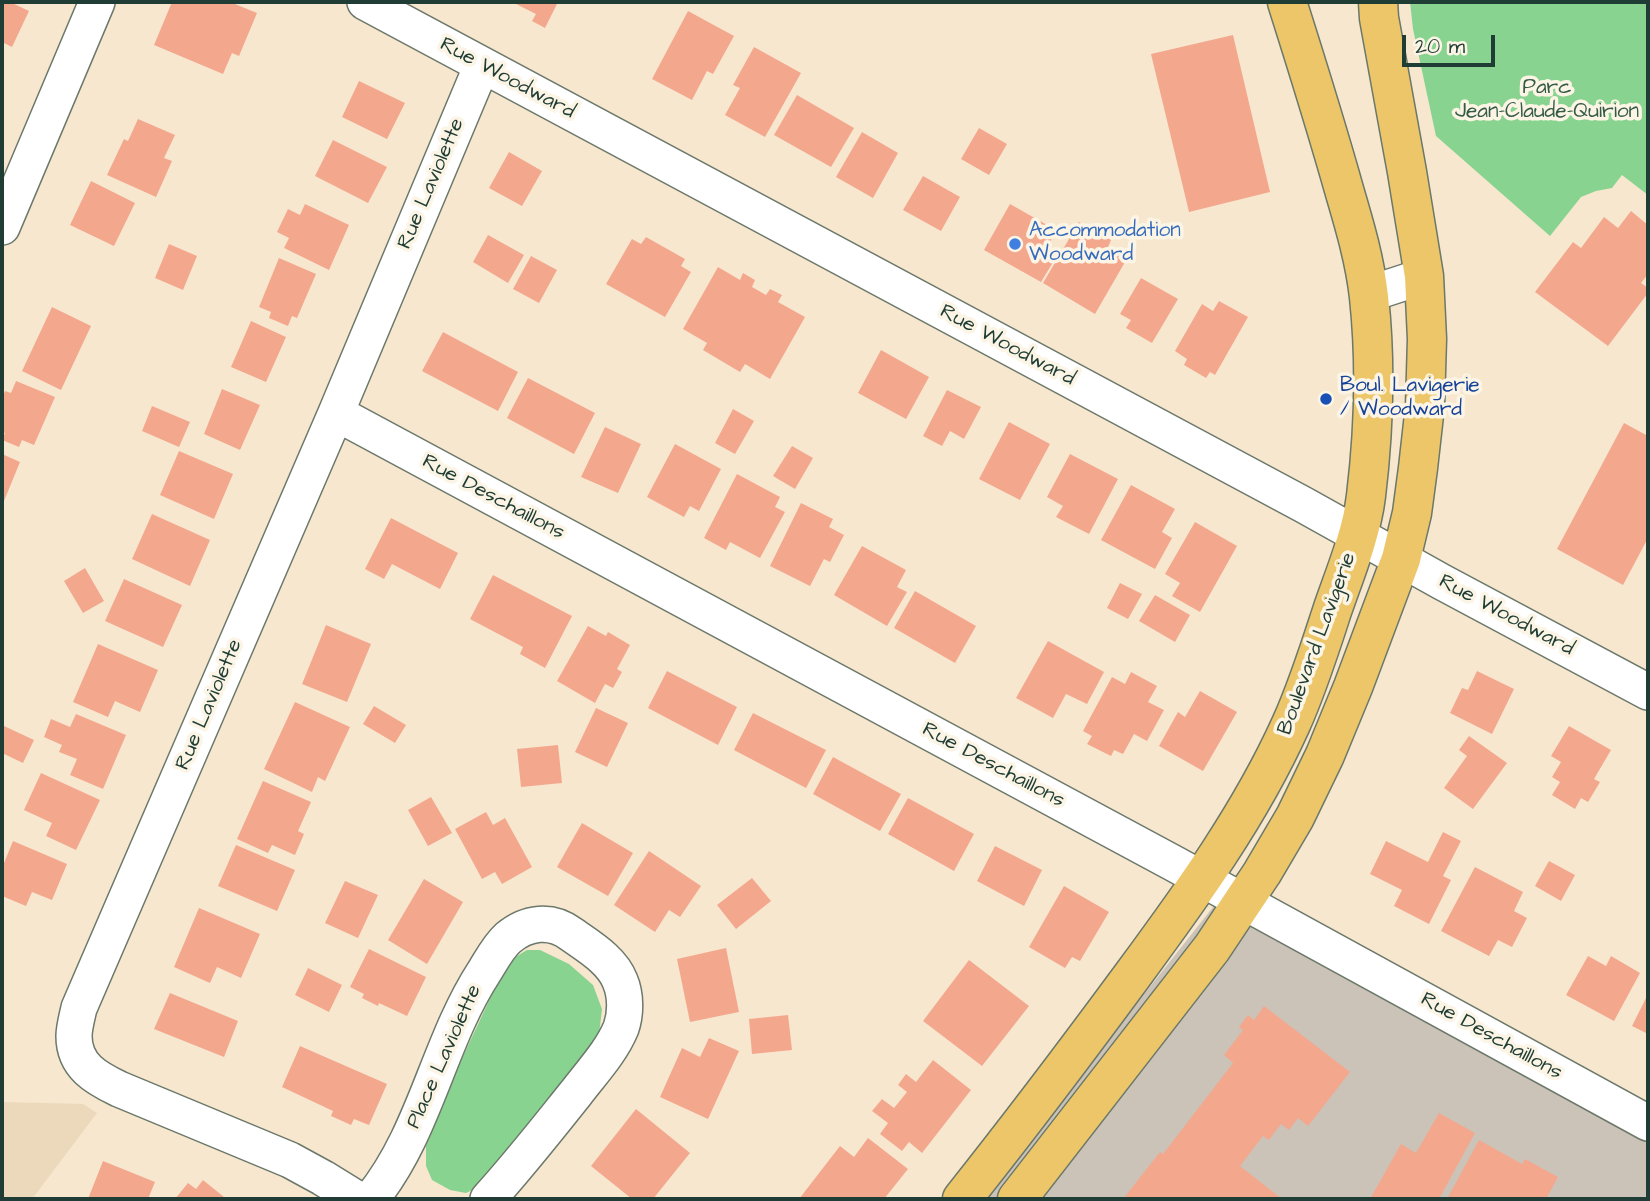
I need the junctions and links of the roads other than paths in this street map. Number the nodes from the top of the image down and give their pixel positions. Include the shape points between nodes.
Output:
1 (97, 2) edge
2 (365, 2) edge
3 (1287, 2) edge
4 (1378, 2) edge
5 (482, 65) junction
6 (2, 227) edge
7 (1424, 276) junction
8 (1369, 294) junction
9 (336, 413) junction
10 (1358, 535) junction
11 (1401, 559) junction
12 (1648, 692) edge
13 (1202, 879) junction
14 (1243, 902) junction
15 (1648, 1123) edge
16 (357, 1199) edge
17 (371, 1199) edge
18 (488, 1199) edge
19 (962, 1199) edge
20 (1017, 1199) edge

1 - 6 street
2 - 5 street, Rue Woodward
3 - 8 main road, Boulevard Lavigerie via 1362,252
4 - 7 main road
5 - 9 street, Rue Laviolette
5 - 10 street, Rue Woodward
7 - 8 street
7 - 11 main road via 1425,406 1412,513
8 - 10 main road, Boulevard Lavigerie via 1374,419
9 - 13 street, Rue Deschaillons
9 - 16 street, Rue Laviolette via 79,1008 74,1037 79,1061 96,1078 290,1160
10 - 11 street, Rue Woodward
10 - 13 main road, Boulevard Lavigerie via 1292,722 1256,793
11 - 12 street, Rue Woodward
11 - 14 main road via 1325,755 1295,817
13 - 14 street, Rue Deschaillons
13 - 19 main road, Boulevard Lavigerie
14 - 15 street, Rue Deschaillons
14 - 20 main road
17 - 18 street, Place Laviolette via 407,1142 470,994 507,939 524,927 543,923 567,931 611,965 625,1004 621,1026 610,1050

